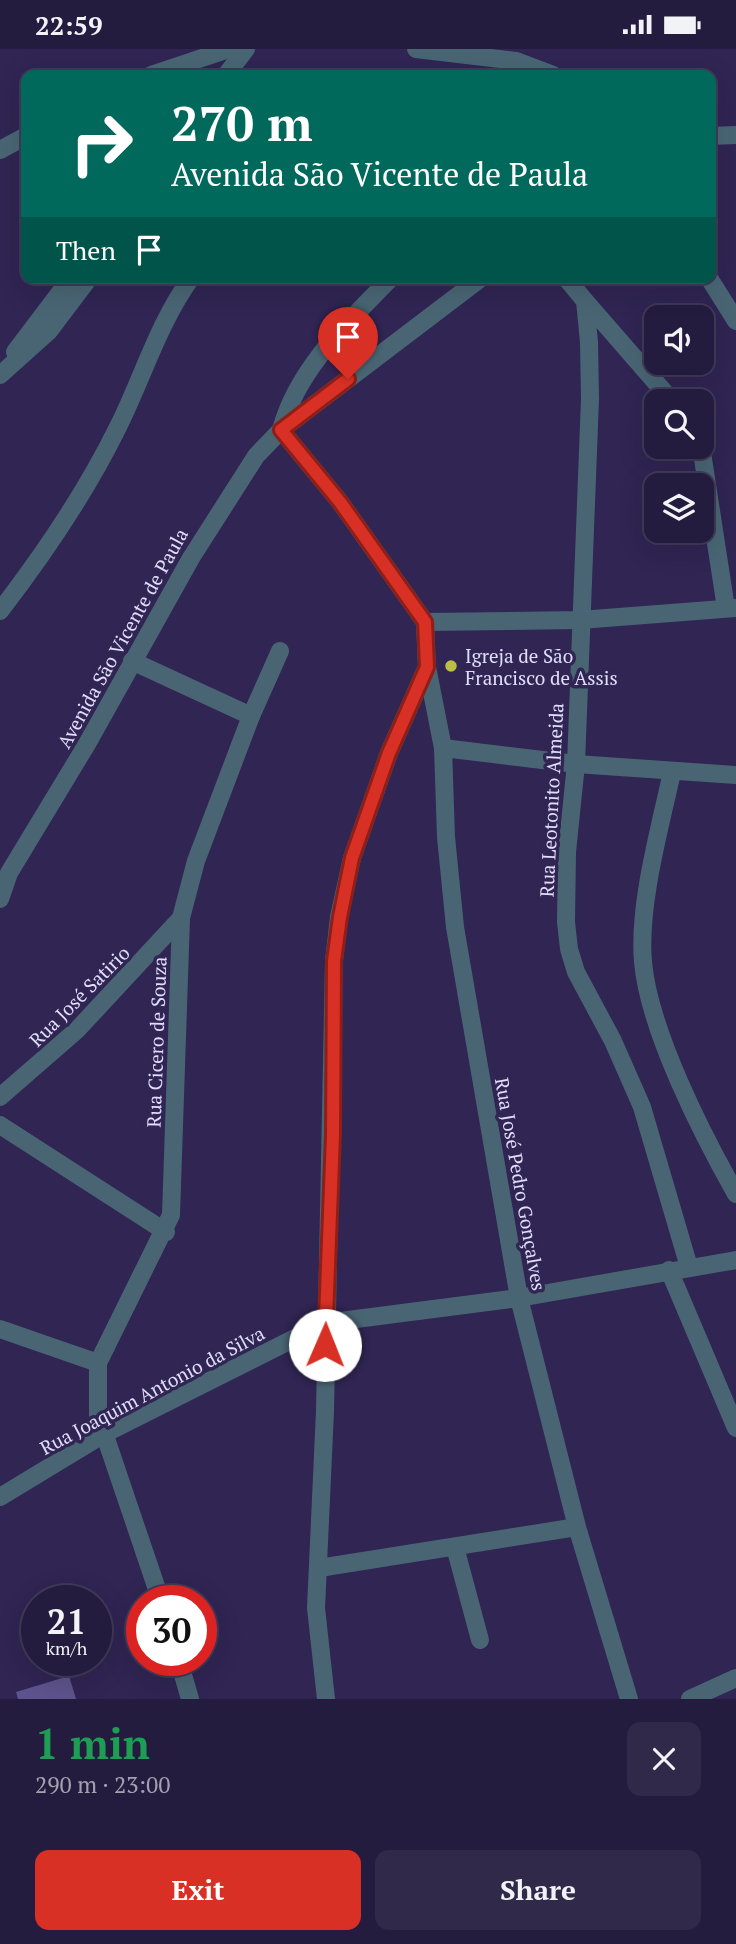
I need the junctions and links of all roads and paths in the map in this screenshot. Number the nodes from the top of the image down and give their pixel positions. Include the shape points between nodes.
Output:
1 (229, 49) edge
2 (246, 49) edge
3 (416, 49) edge
4 (166, 70) edge
5 (230, 70) edge
6 (540, 70) edge
7 (736, 135) edge
8 (716, 137) edge
9 (21, 139) edge
10 (0, 150) edge
11 (67, 284) edge
12 (84, 284) edge
13 (187, 284) edge
14 (385, 284) edge
15 (473, 284) edge
16 (571, 284) edge
17 (713, 284) edge
18 (585, 301) junction
19 (736, 321) edge
20 (0, 373) edge
21 (662, 389) edge
22 (281, 430) junction
23 (703, 459) edge
24 (731, 608) edge
25 (0, 611) edge
26 (580, 620) junction
27 (425, 622) junction
28 (280, 650) dead end
29 (132, 661) junction
30 (427, 667) junction
31 (251, 716) junction
32 (443, 748) junction
33 (576, 764) junction
34 (672, 772) junction
35 (736, 775) edge
36 (5, 877) edge
37 (0, 899) edge
38 (181, 918) junction
39 (0, 1097) edge
40 (0, 1125) edge
41 (736, 1194) edge
42 (166, 1232) junction
43 (736, 1260) edge
44 (688, 1267) junction
45 (669, 1270) junction
46 (519, 1298) junction
47 (325, 1323) junction
48 (0, 1329) edge
49 (98, 1363) junction
50 (736, 1428) edge
51 (104, 1434) junction
52 (0, 1497) edge
53 (577, 1527) junction
54 (455, 1547) junction
55 (319, 1568) junction
56 (156, 1585) edge
57 (480, 1640) dead end
58 (183, 1676) edge
59 (736, 1678) edge
60 (712, 1694) edge
61 (190, 1699) edge
62 (326, 1699) edge
63 (629, 1699) edge
64 (690, 1699) edge

1 - 4 street
2 - 5 street
3 - 6 street via 516,61
7 - 8 street
9 - 10 street
11 - 20 street
12 - 20 street via 49,331
13 - 25 street via 168,314 118,426 87,482
14 - 22 street, Avenida São Vicente de Paula via 301,382
15 - 22 street, Avenida São Vicente de Paula
16 - 18 street
17 - 19 street
18 - 21 street
18 - 26 street, Rua Leotonito Almeida via 590,413
22 - 27 street via 340,502
22 - 29 street, Avenida São Vicente de Paula via 236,484
23 - 24 street
24 - 26 street
26 - 27 street
26 - 33 street, Rua Leotonito Almeida
27 - 30 street, Rua José Pedro Gonçalves
28 - 31 street, Rua Cicero de Souza
29 - 31 street
29 - 36 street, Avenida São Vicente de Paula via 88,744
30 - 32 street, Rua José Pedro Gonçalves
30 - 47 street via 389,753 352,858 340,917 334,961
31 - 38 street, Rua Cicero de Souza via 196,861
32 - 33 street
32 - 46 street, Rua José Pedro Gonçalves via 455,927
33 - 34 street
33 - 44 street, Rua Leotonito Almeida via 568,852 569,949 642,1107
34 - 35 street
34 - 41 street via 653,861 643,963 675,1071
36 - 37 street, Avenida São Vicente de Paula
38 - 39 street, Rua José Satirio via 77,1030
38 - 42 street, Rua Cicero de Souza via 174,1196
40 - 42 street
42 - 49 street, Rua Cicero de Souza
43 - 44 street, Rua Joaquim Antonio da Silva
44 - 45 street, Rua Joaquim Antonio da Silva
45 - 46 street, Rua Joaquim Antonio da Silva
45 - 50 street
46 - 47 street, Rua Joaquim Antonio da Silva
46 - 53 street, Rua José Pedro Gonçalves
47 - 51 street, Rua Joaquim Antonio da Silva
47 - 55 street
48 - 49 street
49 - 51 street, Rua Cicero de Souza via 96,1394
51 - 52 street, Rua Joaquim Antonio da Silva
51 - 56 street, Rua Cicero de Souza
53 - 54 street
53 - 63 street, Rua José Pedro Gonçalves
54 - 55 street
54 - 57 street
55 - 62 street via 316,1608
58 - 61 street
59 - 60 street
60 - 64 street

